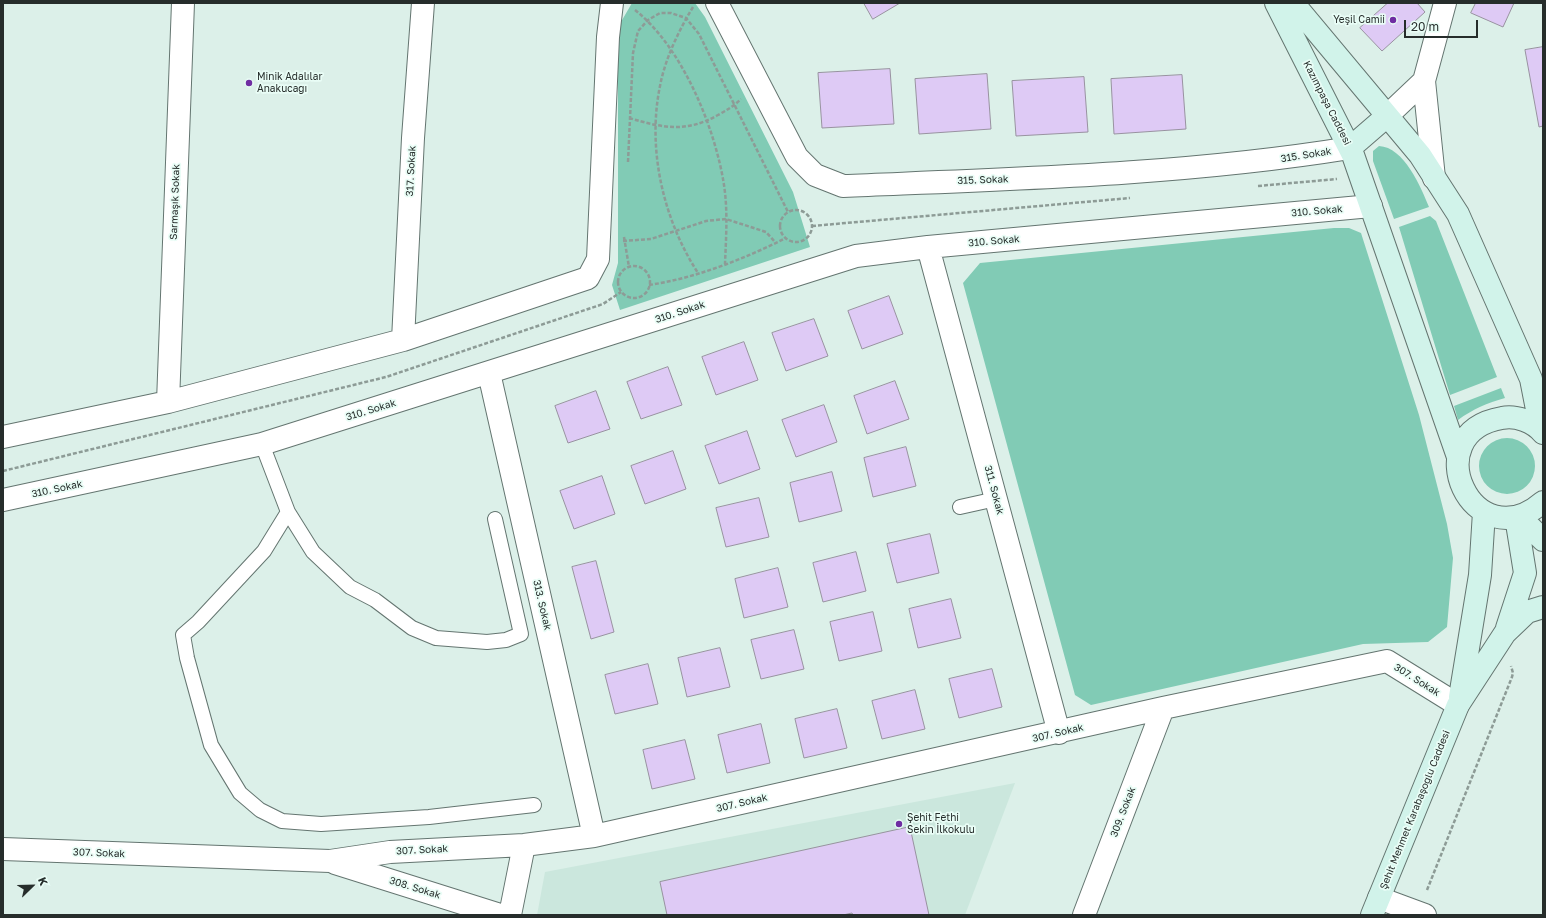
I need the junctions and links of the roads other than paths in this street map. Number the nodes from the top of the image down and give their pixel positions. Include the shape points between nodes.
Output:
1 (183, 3) edge
2 (423, 3) edge
3 (717, 3) edge
4 (1276, 3) edge
5 (1293, 3) edge
6 (1445, 3) edge
7 (622, 5) edge
8 (1424, 81) junction
9 (1387, 116) junction
10 (1350, 148) junction
11 (1434, 178) junction
12 (1371, 206) junction
13 (928, 247) junction
14 (403, 340) junction
15 (489, 373) junction
16 (168, 402) junction
17 (1542, 432) edge
18 (3, 437) edge
19 (262, 444) junction
20 (1458, 457) junction
21 (996, 499) junction
22 (3, 500) edge
23 (1543, 502) edge
24 (960, 507) dead end
25 (288, 512) junction
26 (1484, 512) junction
27 (1518, 516) junction
28 (496, 519) dead end
29 (1543, 540) edge
30 (1543, 607) edge
31 (1506, 633) junction
32 (1458, 706) junction
33 (1163, 708) junction
34 (1059, 733) junction
35 (534, 806) dead end
36 (594, 836) junction
37 (524, 845) junction
38 (3, 849) edge
39 (330, 862) junction
40 (1375, 907) edge
41 (1422, 913) edge
42 (500, 915) edge
43 (510, 915) edge
44 (1084, 915) edge

1 - 16 street, Sarmaşık Sokak
2 - 14 street, 317. Sokak
3 - 10 street, 315. Sokak via 797,157 815,175 843,186 1063,177 1283,159
4 - 10 main road, Kazımpaşa Caddesi
5 - 9 main road
6 - 8 street
7 - 14 street via 608,37 598,259 588,278
8 - 9 street
8 - 11 street
9 - 10 main road
9 - 11 main road via 1420,155
10 - 12 main road, Kazımpaşa Caddesi
11 - 17 main road via 1458,214 1531,379
12 - 13 street, 310. Sokak
12 - 20 main road, Kazımpaşa Caddesi
13 - 15 street, 310. Sokak via 856,256
13 - 21 street, 311. Sokak
14 - 16 street
15 - 19 street, 310. Sokak
15 - 36 street, 313. Sokak
16 - 18 street
17 - 20 main road via 1518,418 1504,417 1492,420 1480,425 1470,434
19 - 22 street, 310. Sokak
19 - 25 lane
20 - 26 main road via 1462,489 1471,502
21 - 24 lane
21 - 34 street, 311. Sokak
23 - 27 main road via 1533,510
25 - 28 lane via 314,552 350,587 375,600 412,628 436,638 487,642 506,640 521,634
25 - 35 lane via 264,550 183,635 211,745 240,793 260,810 282,821 321,824 429,817
26 - 27 main road via 1500,517
26 - 32 main road, Şehit Mehmet Karabaşoğlu Caddesi via 1480,575
27 - 29 main road
27 - 31 main road via 1525,573
30 - 31 main road via 1527,612
31 - 32 main road, Şehit Mehmet Karabaşoğlu Caddesi
32 - 33 street, 307. Sokak via 1387,661
32 - 40 main road, Şehit Mehmet Karabaşoğlu Caddesi
33 - 34 street, 307. Sokak
33 - 44 street, 309. Sokak
34 - 36 street, 307. Sokak
36 - 37 street, 307. Sokak
37 - 39 street, 307. Sokak via 390,852
37 - 43 street
38 - 39 street, 307. Sokak
39 - 42 street, 308. Sokak
40 - 41 street

